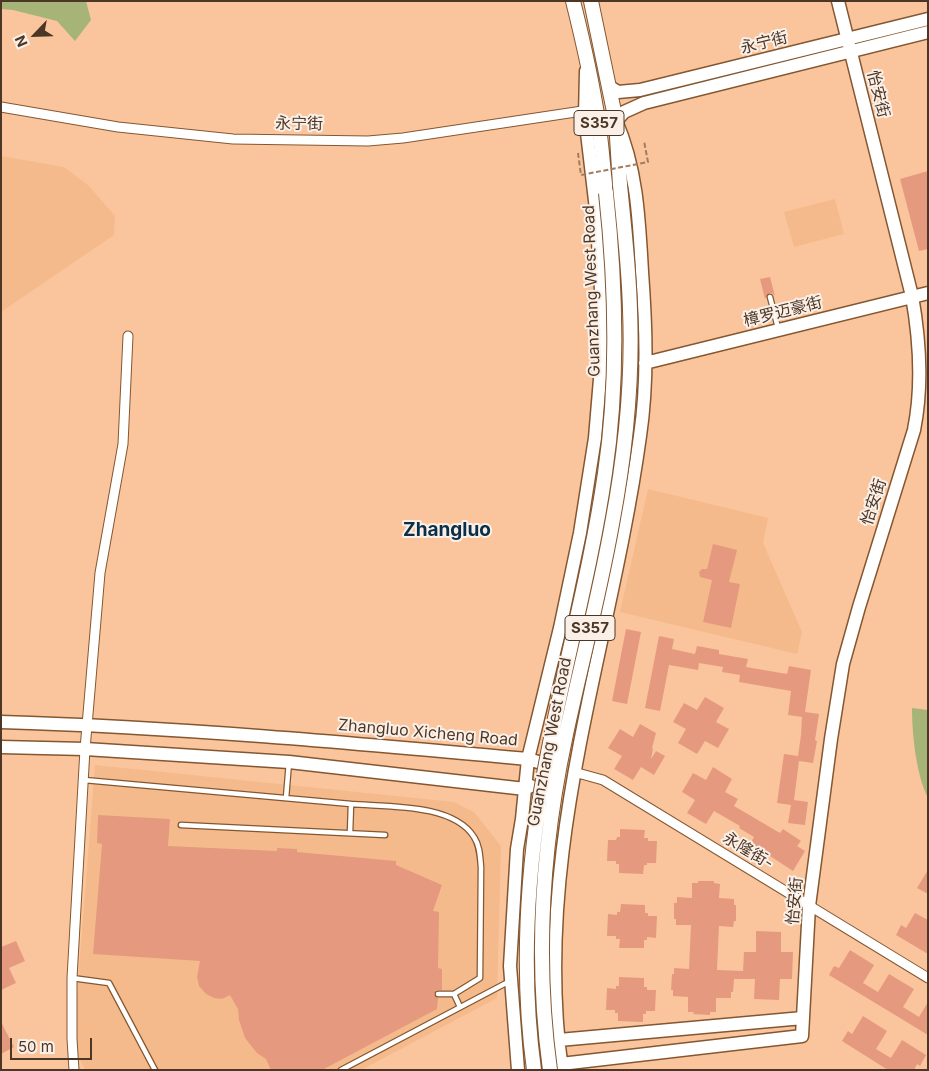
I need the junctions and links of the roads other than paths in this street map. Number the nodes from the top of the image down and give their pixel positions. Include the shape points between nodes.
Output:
1 (573, 1) edge
2 (591, 1) edge
3 (838, 1) edge
4 (928, 19) edge
5 (928, 32) edge
6 (847, 39) junction
7 (850, 52) junction
8 (610, 87) junction
9 (1, 107) edge
10 (591, 110) junction
11 (616, 121) junction
12 (928, 293) edge
13 (912, 296) junction
14 (770, 298) dead end
15 (778, 330) junction
16 (128, 336) dead end
17 (645, 363) junction
18 (552, 659) junction
19 (595, 668) junction
20 (1, 722) edge
21 (87, 725) junction
22 (1, 747) edge
23 (85, 749) junction
24 (528, 759) junction
25 (289, 762) junction
26 (574, 772) junction
27 (83, 780) junction
28 (525, 789) junction
29 (286, 798) junction
30 (351, 804) junction
31 (181, 825) dead end
32 (350, 833) junction
33 (385, 835) dead end
34 (809, 906) junction
35 (72, 978) junction
36 (928, 978) edge
37 (511, 980) junction
38 (438, 994) dead end
39 (454, 994) junction
40 (460, 1007) junction
41 (803, 1018) junction
42 (559, 1040) junction
43 (558, 1068) edge
44 (74, 1070) edge
45 (155, 1070) edge
46 (341, 1070) edge
47 (518, 1070) edge
48 (534, 1070) edge

1 - 10 main road, S357 via 586,53
2 - 8 main road, S357
3 - 6 main road, 怡安街
4 - 6 main road, 永宁街
5 - 7 main road, 永宁街
6 - 7 main road, 怡安街
6 - 8 main road, 永宁街 via 640,90 618,92
7 - 11 main road, 永宁街 via 644,103 624,112
7 - 13 main road, 怡安街
8 - 11 main road, S357
9 - 10 street, 永宁街 via 118,127 234,139 368,141
10 - 18 main road via 602,334 600,379 595,438 580,533
10 - 48 main road, Guanzhang West Road / S357, bridge via 606,193 614,316 612,418 600,506 554,725 535,834 527,952
11 - 17 main road via 630,158 637,195 645,308
11 - 43 main road, Guanzhang West Road / S357, bridge via 630,312 630,362 613,523 565,740 547,852 543,1004
12 - 13 main road, 樟罗迈豪街
13 - 15 main road, 樟罗迈豪街
13 - 34 main road, 怡安街 via 920,355 918,408 843,664
14 - 15 lane
15 - 17 main road, 樟罗迈豪街
16 - 21 street via 123,444 100,573
17 - 19 main road via 641,434
18 - 19 main road via 556,674 568,684 584,681
18 - 24 main road
19 - 26 main road
20 - 21 main road, Zhangluo Xicheng Road
21 - 23 street
21 - 24 main road, Zhangluo Xicheng Road via 308,739
22 - 23 main road
23 - 25 main road
23 - 27 street
24 - 26 main road, Zhangluo Xicheng Road
24 - 28 main road
25 - 28 main road
25 - 29 lane
26 - 28 main road
26 - 34 street, 永隆街- via 603,780
26 - 42 main road via 556,908
27 - 29 lane
27 - 35 street
28 - 37 main road via 516,859
29 - 30 lane
30 - 32 lane
30 - 39 lane via 443,814 466,828 475,838 482,867 480,978
31 - 32 lane
32 - 33 lane
34 - 36 street, 永隆街-
34 - 41 main road, 怡安街
35 - 44 street
35 - 45 lane via 109,983
37 - 40 lane
37 - 47 main road
38 - 39 lane
39 - 40 lane
40 - 46 lane
41 - 42 main road
41 - 43 main road, 怡安街 via 802,1036
42 - 43 main road

